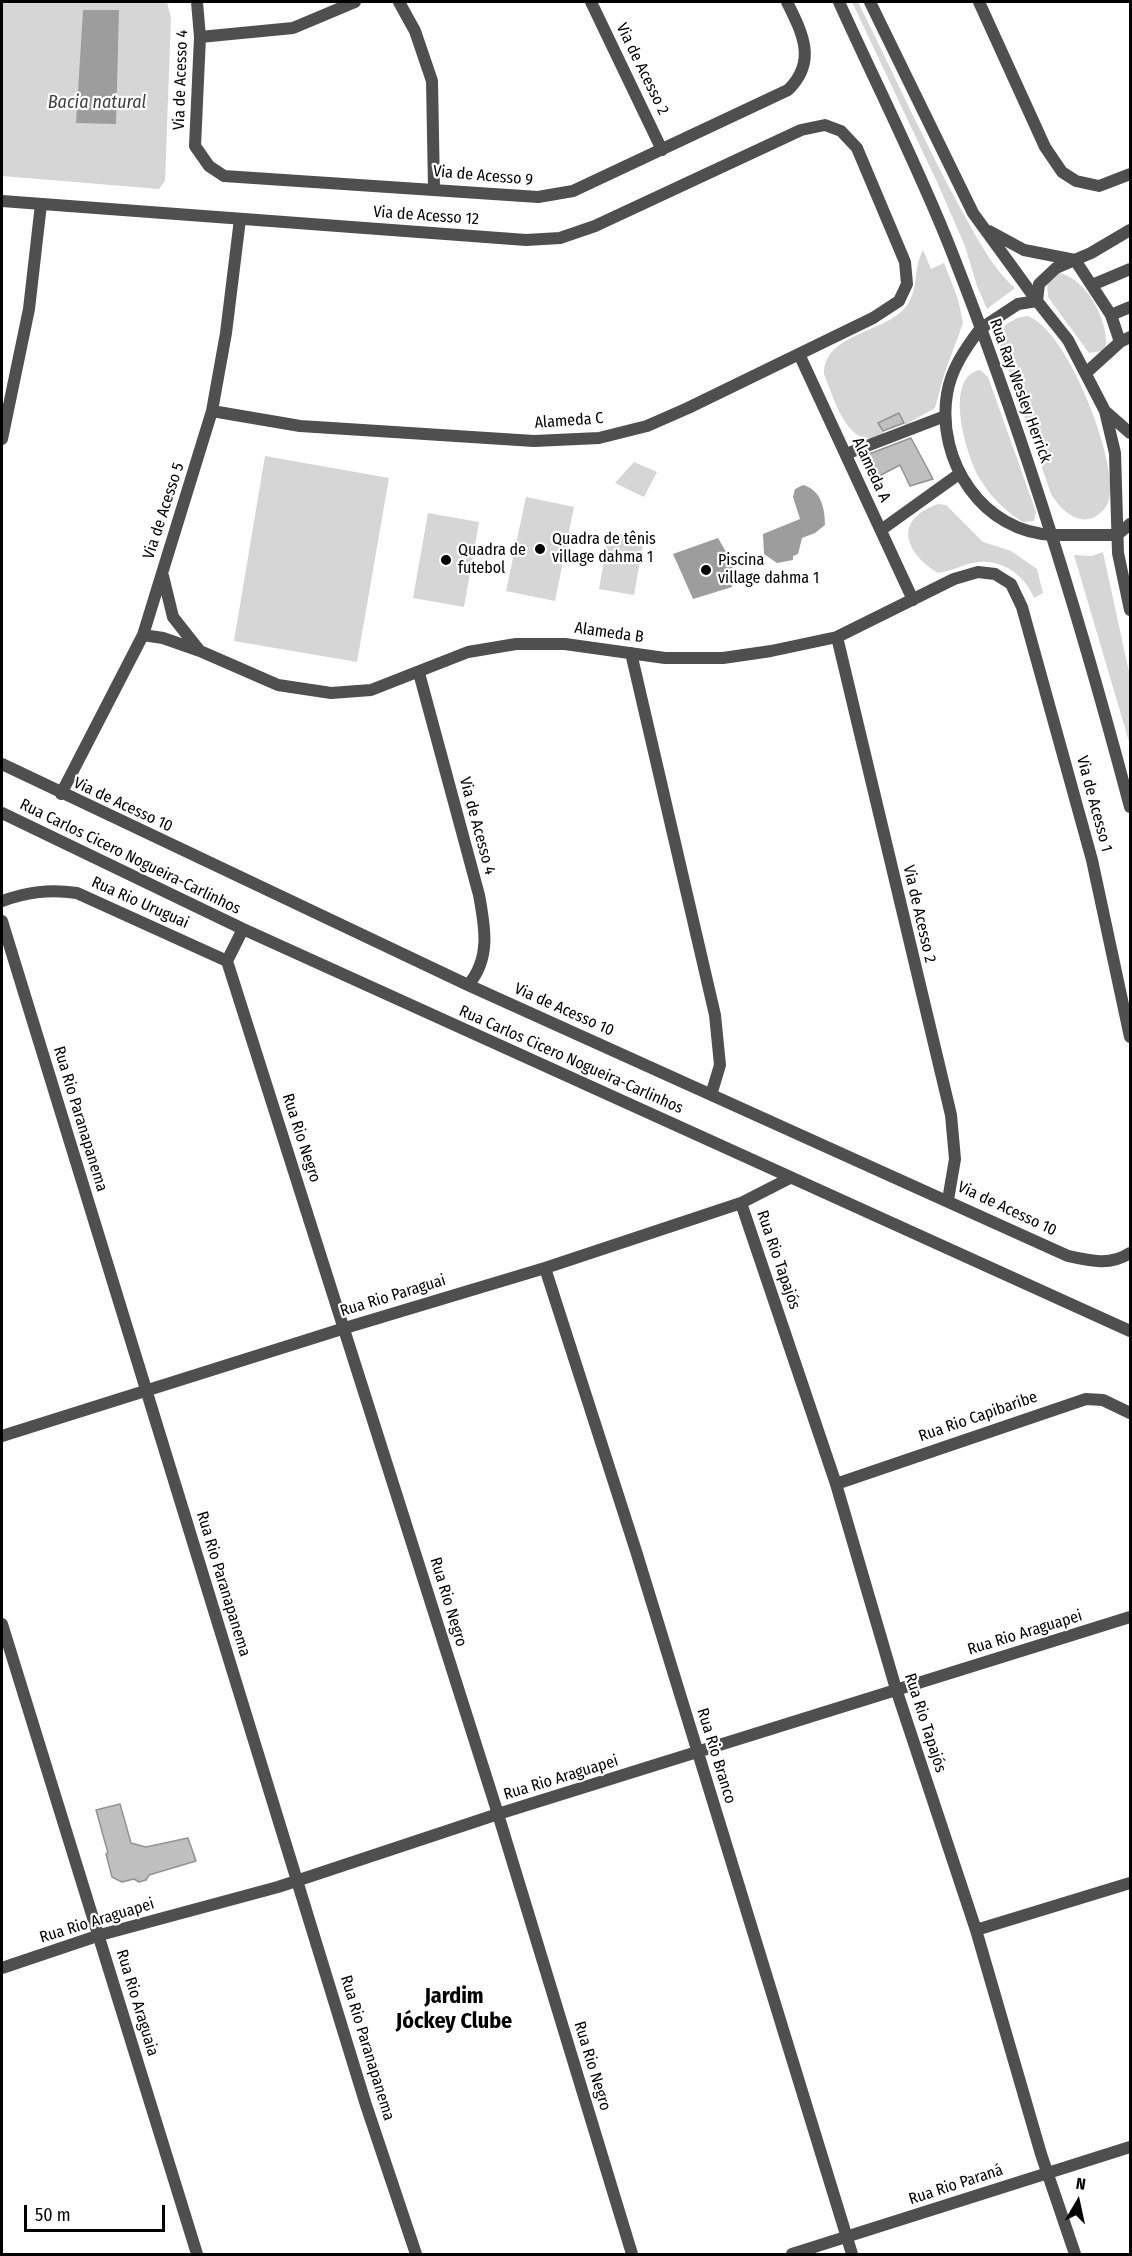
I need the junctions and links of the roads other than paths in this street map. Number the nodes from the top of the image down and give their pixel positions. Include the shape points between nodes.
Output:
1 (197, 2) edge
2 (356, 2) edge
3 (399, 2) edge
4 (591, 2) edge
5 (787, 2) edge
6 (839, 2) edge
7 (870, 2) edge
8 (979, 2) edge
9 (200, 37) junction
10 (662, 150) junction
11 (202, 159) joint
12 (1131, 174) edge
13 (434, 188) junction
14 (2, 201) edge
15 (41, 204) junction
16 (973, 213) junction
17 (240, 219) junction
18 (1131, 230) edge
19 (1075, 260) junction
20 (1131, 269) edge
21 (1092, 285) junction
22 (899, 301) joint
23 (1036, 301) junction
24 (1131, 307) edge
25 (1111, 315) junction
26 (980, 329) junction
27 (1125, 339) edge
28 (799, 354) junction
29 (1087, 372) junction
30 (212, 411) junction
31 (1105, 411) junction
32 (945, 416) junction
33 (1131, 433) edge
34 (2, 439) edge
35 (846, 454) junction
36 (959, 474) junction
37 (1131, 524) edge
38 (881, 530) junction
39 (1054, 535) junction
40 (1117, 535) junction
41 (162, 571) junction
42 (1011, 584) joint
43 (914, 600) junction
44 (1131, 610) edge
45 (143, 635) junction
46 (837, 637) junction
47 (200, 651) junction
48 (631, 653) junction
49 (419, 673) junction
50 (2, 764) edge
51 (61, 794) junction
52 (1131, 807) edge
53 (2, 813) edge
54 (2, 901) edge
55 (2, 921) edge
56 (243, 929) junction
57 (227, 961) junction
58 (468, 985) junction
59 (1131, 1037) edge
60 (711, 1095) junction
61 (790, 1178) junction
62 (948, 1200) junction
63 (741, 1203) junction
64 (1125, 1256) edge
65 (545, 1268) junction
66 (345, 1328) junction
67 (1131, 1331) edge
68 (146, 1390) junction
69 (1131, 1413) edge
70 (2, 1436) edge
71 (836, 1484) junction
72 (1131, 1617) edge
73 (2, 1624) edge
74 (896, 1689) junction
75 (697, 1754) junction
76 (498, 1814) junction
77 (298, 1880) junction
78 (1131, 1883) edge
79 (976, 1930) junction
80 (100, 1935) junction
81 (2, 1968) edge
82 (1131, 2147) edge
83 (1049, 2173) junction
84 (847, 2238) junction
85 (197, 2254) edge
86 (416, 2254) edge
87 (632, 2254) edge
88 (792, 2254) edge
89 (852, 2254) edge
90 (1075, 2254) edge

1 - 9 street, Via de Acesso 4
2 - 9 street via 293,28
3 - 13 street via 415,31 432,81
4 - 10 street, Via de Acesso 2
5 - 10 street, Via de Acesso 9 via 799,25 806,55 801,77 788,90
6 - 26 street, Rua Ray Wesley Herrick via 943,229
7 - 16 street
8 - 12 street via 1045,147 1062,172 1076,181 1099,186
9 - 11 street, Via de Acesso 4 via 194,127 195,146
10 - 13 street, Via de Acesso 9 via 573,191 538,197
11 - 13 street, Via de Acesso 9 via 224,176
14 - 15 street, Via de Acesso 12
15 - 17 street, Via de Acesso 12
15 - 34 street via 29,309
16 - 19 street via 992,234 1024,250
16 - 23 street
17 - 22 street, Via de Acesso 12 via 526,240 560,238 595,226 801,130 825,125 841,131 857,148 905,262 907,284
17 - 30 street, Via de Acesso 5
18 - 19 street
19 - 21 street
19 - 23 street via 1056,268 1042,280
20 - 21 street
21 - 25 street
22 - 28 street, Alameda C
23 - 26 street via 1018,304
23 - 29 street via 1057,324
24 - 25 street
25 - 27 street
26 - 32 street via 953,371
26 - 39 street, Rua Ray Wesley Herrick
27 - 29 street
28 - 30 street, Alameda C via 646,426 599,438 534,441 300,426
28 - 35 street, Alameda A
29 - 31 street
30 - 41 street, Via de Acesso 5
31 - 33 street
31 - 40 street via 1115,453
32 - 35 street
32 - 36 street via 949,446
35 - 38 street, Alameda A
36 - 38 street
36 - 39 street via 983,505 999,518 1035,534
37 - 40 street
38 - 43 street, Alameda A
39 - 40 street
39 - 52 street, Rua Ray Wesley Herrick
40 - 44 street
41 - 45 street, Via de Acesso 5
41 - 47 street, Alameda B via 173,617
42 - 43 street, Alameda B via 995,574 978,572 954,579
42 - 59 street, Via de Acesso 1 via 1022,607 1092,860
43 - 46 street, Alameda B
45 - 47 street, Alameda B
45 - 51 street, Via de Acesso 5
46 - 48 street, Alameda B via 723,658
46 - 62 street, Via de Acesso 2 via 951,1115 955,1159
47 - 49 street, Alameda B via 278,685 331,693 371,690
48 - 49 street, Alameda B via 565,644 516,644 468,652
48 - 60 street via 715,1014 720,1065
49 - 58 street, Via de Acesso 4 via 486,932 482,964
50 - 51 street, Via de Acesso 10
51 - 58 street, Via de Acesso 10
53 - 56 street, Rua Carlos Cicero Nogueira-Carlinhos
54 - 57 street, Rua Rio Uruguai via 27,892 53,889 77,893
55 - 68 street, Rua Rio Paranapanema
56 - 57 street
56 - 61 street, Rua Carlos Cicero Nogueira-Carlinhos
57 - 66 street, Rua Rio Negro
58 - 60 street, Via de Acesso 10
60 - 62 street, Via de Acesso 10
61 - 63 street, Rua Rio Paraguai
61 - 67 street, Rua Carlos Cicero Nogueira-Carlinhos
62 - 64 street, Via de Acesso 10 via 1068,1256 1096,1262
63 - 65 street, Rua Rio Paraguai
63 - 71 street, Rua Rio Tapajós
65 - 66 street, Rua Rio Paraguai
65 - 75 street, Rua Rio Branco
66 - 68 street, Rua Rio Paraguai
66 - 76 street, Rua Rio Negro
68 - 70 street, Rua Rio Paraguai
68 - 77 street, Rua Rio Paranapanema
69 - 71 street, Rua Rio Capibaribe via 1102,1400 1086,1399
71 - 74 street, Rua Rio Tapajós
72 - 74 street, Rua Rio Araguapei
73 - 80 street, Rua Rio Araguaia
74 - 75 street, Rua Rio Araguapei
74 - 79 street, Rua Rio Tapajós
75 - 76 street, Rua Rio Araguapei
75 - 84 street, Rua Rio Branco
76 - 77 street, Rua Rio Araguapei
76 - 87 street, Rua Rio Negro
77 - 80 street, Rua Rio Araguapei
77 - 86 street, Rua Rio Paranapanema
78 - 79 street
79 - 83 street, Rua Rio Tapajós
80 - 81 street, Rua Rio Araguapei
80 - 85 street, Rua Rio Araguaia
82 - 83 street, Rua Rio Paraná
83 - 84 street, Rua Rio Paraná
83 - 90 street, Rua Rio Tapajós
84 - 88 street, Rua Rio Paraná
84 - 89 street, Rua Rio Branco

